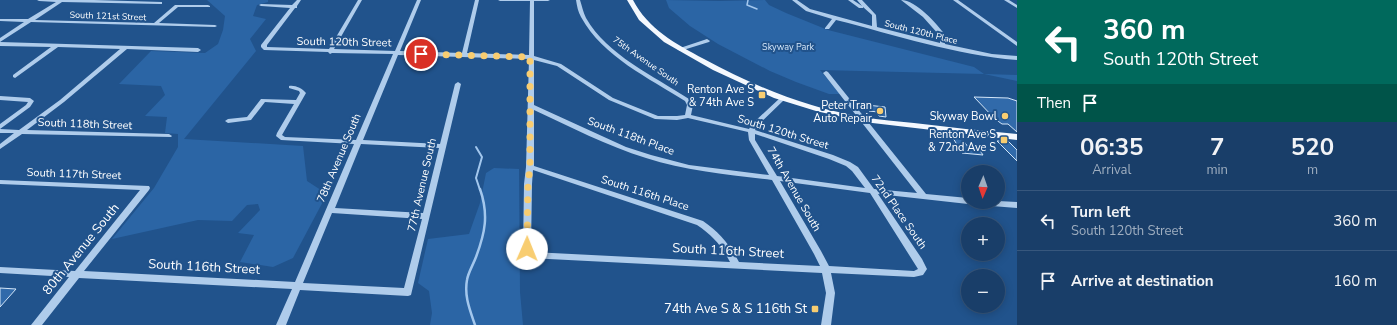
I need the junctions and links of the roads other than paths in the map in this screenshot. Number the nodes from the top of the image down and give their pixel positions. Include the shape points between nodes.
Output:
1 (39, 0) edge
2 (62, 0) edge
3 (299, 0) edge
4 (360, 0) edge
5 (419, 0) edge
6 (477, 0) edge
7 (500, 0) edge
8 (532, 0) edge
9 (548, 0) edge
10 (578, 0) edge
11 (630, 0) edge
12 (794, 0) edge
13 (850, 0) edge
14 (859, 0) edge
15 (903, 0) edge
16 (955, 0) edge
17 (1006, 0) edge
18 (160, 3) dead end
19 (208, 6) dead end
20 (261, 6) dead end
21 (295, 7) junction
22 (1017, 7) edge
23 (874, 17) junction
24 (835, 18) junction
25 (0, 20) edge
26 (29, 21) junction
27 (154, 25) junction
28 (215, 26) dead end
29 (827, 28) dead end
30 (875, 29) junction
31 (0, 40) edge
32 (707, 41) dead end
33 (0, 44) edge
34 (1017, 44) edge
35 (56, 46) junction
36 (942, 46) junction
37 (125, 48) junction
38 (680, 48) junction
39 (198, 50) dead end
40 (330, 52) junction
41 (397, 53) junction
42 (464, 55) junction
43 (530, 57) junction
44 (1017, 58) edge
45 (826, 73) dead end
46 (15, 76) dead end
47 (458, 84) dead end
48 (292, 86) dead end
49 (0, 98) edge
50 (782, 99) junction
51 (298, 102) junction
52 (530, 106) junction
53 (688, 116) junction
54 (864, 120) junction
55 (228, 121) dead end
56 (0, 127) edge
57 (0, 131) edge
58 (23, 131) junction
59 (751, 132) junction
60 (169, 136) dead end
61 (1017, 137) edge
62 (358, 142) junction
63 (442, 146) junction
64 (0, 147) edge
65 (530, 167) junction
66 (855, 169) joint
67 (776, 179) junction
68 (0, 182) edge
69 (146, 188) joint
70 (872, 191) junction
71 (924, 197) junction
72 (961, 200) edge
73 (1005, 204) edge
74 (1017, 205) edge
75 (329, 210) junction
76 (426, 216) junction
77 (736, 264) junction
78 (826, 269) junction
79 (923, 269) joint
80 (0, 270) edge
81 (78, 274) junction
82 (298, 285) junction
83 (408, 292) joint
84 (36, 325) edge
85 (281, 325) edge
86 (826, 325) edge

1 - 2 street
2 - 18 street
2 - 26 street
3 - 21 street
4 - 40 street
5 - 41 street, 78th Avenue South
6 - 42 street
7 - 8 street
8 - 9 street
8 - 43 street
10 - 53 street, 75th Avenue South via 583,18 601,40 624,59 687,100 690,105
11 - 38 main road via 648,26
12 - 24 street, South 120th Place via 808,10
13 - 23 street
14 - 23 street
15 - 36 street via 921,12 939,30 943,36
16 - 34 street
17 - 22 street
19 - 27 street via 177,6
20 - 21 street
21 - 40 street, South 120th Street via 264,47 271,50
23 - 30 street
24 - 29 street
24 - 30 street, South 120th Place
25 - 26 street, South 121st Street
26 - 27 street, South 121st Street
26 - 31 street
27 - 28 street, South 121st Street
30 - 36 street, South 120th Place
32 - 38 street
33 - 35 street
35 - 37 street
35 - 46 street
36 - 44 street, South 120th Place via 978,54
37 - 39 street
37 - 58 street
38 - 50 main road via 733,78
40 - 41 street, South 120th Street
41 - 42 street, South 120th Street
41 - 62 street, 78th Avenue South
42 - 43 street, South 120th Street
43 - 52 street
43 - 53 street, South 120th Street via 559,65 600,92 646,114 666,119
45 - 54 street
47 - 63 street, 77th Avenue South
48 - 51 street via 303,92
49 - 56 street via 23,98 30,101 28,106
50 - 54 main road
50 - 59 street via 754,125
51 - 55 street via 262,100 249,119
51 - 62 street via 280,133 281,138
52 - 65 street
52 - 67 street, South 118th Place via 624,148 656,159 689,167
53 - 59 street, South 120th Street
54 - 61 main road
54 - 71 street
57 - 58 street, South 118th Street
58 - 60 street, South 118th Street
58 - 64 street
59 - 66 street, South 120th Street via 836,159
59 - 67 street, 74th Avenue South via 752,140
62 - 63 street
62 - 75 street, 78th Avenue South
63 - 76 street, 77th Avenue South
65 - 77 street, South 116th Place via 700,223 722,240
65 - 77 street, South 116th Street via 527,249 529,255
66 - 70 street, 72nd Place South
67 - 70 street, South 118th Place
67 - 78 street, 74th Avenue South
68 - 69 street, South 117th Street
69 - 81 street, 80th Avenue South
70 - 71 street
70 - 79 street, 72nd Place South
71 - 72 street
73 - 74 street
75 - 76 street
75 - 82 street, 78th Avenue South
76 - 83 street, 77th Avenue South
77 - 78 street, South 116th Street
78 - 79 street, South 116th Street via 914,274 920,273
78 - 86 street, 74th Avenue South via 830,282
80 - 81 street, South 116th Street
81 - 82 street, South 116th Street
81 - 84 street, 80th Avenue South
82 - 83 street, South 116th Street
82 - 85 street, 78th Avenue South

